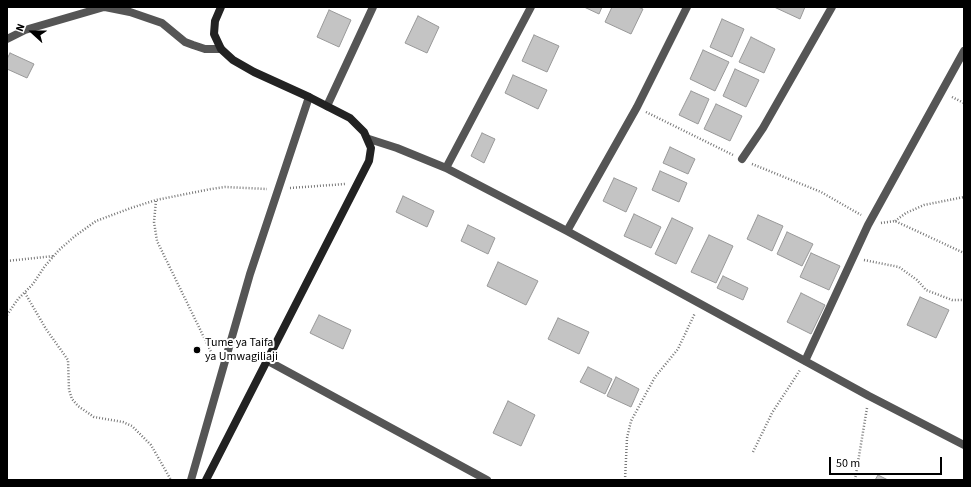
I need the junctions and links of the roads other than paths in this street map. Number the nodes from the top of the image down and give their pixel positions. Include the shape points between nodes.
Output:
1 (105, 7) edge
2 (221, 7) edge
3 (372, 7) edge
4 (531, 7) edge
5 (687, 7) edge
6 (832, 7) edge
7 (7, 39) edge
8 (221, 49) junction
9 (964, 51) edge
10 (309, 96) junction
11 (327, 106) junction
12 (369, 139) junction
13 (742, 159) dead end
14 (446, 168) junction
15 (567, 231) junction
16 (268, 361) junction
17 (805, 361) junction
18 (964, 445) edge
19 (191, 480) edge
20 (206, 480) edge
21 (488, 480) edge

1 - 7 street via 26,30
1 - 8 street via 162,22 193,46
2 - 8 street via 215,21 214,34
3 - 11 street
4 - 14 street
5 - 15 street via 637,107
6 - 13 street via 763,128
8 - 10 street via 233,60 254,72
9 - 17 street via 868,225
10 - 11 street
10 - 19 street via 250,274
11 - 12 street via 350,118
12 - 14 street
12 - 16 street via 370,161
14 - 15 street
15 - 17 street
16 - 20 street
16 - 21 street
17 - 18 street

